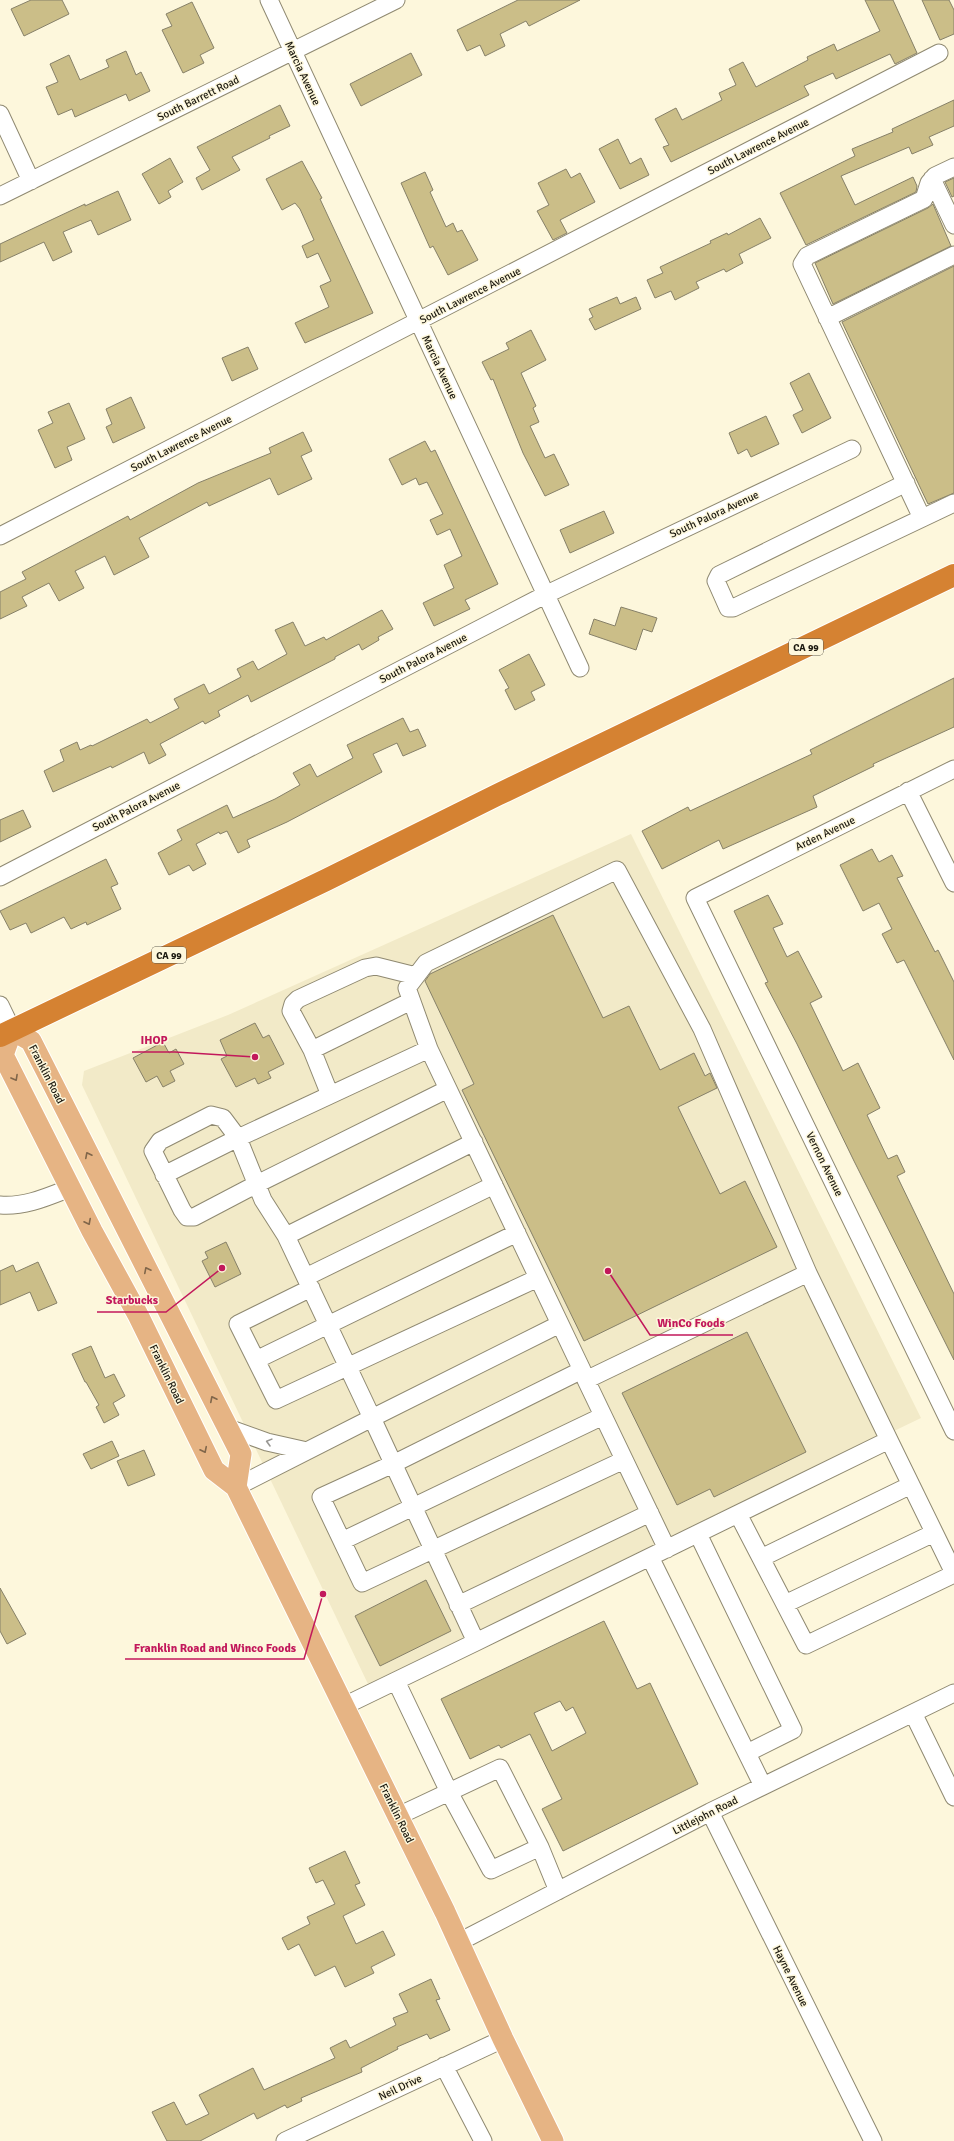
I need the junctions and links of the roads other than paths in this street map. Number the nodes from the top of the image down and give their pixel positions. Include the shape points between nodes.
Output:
1 (269, 0) edge
2 (396, 0) edge
3 (293, 51) junction
4 (939, 53) dead end
5 (0, 114) edge
6 (954, 167) edge
7 (932, 179) junction
8 (31, 181) junction
9 (0, 196) edge
10 (954, 225) edge
11 (954, 254) edge
12 (827, 318) junction
13 (418, 321) junction
14 (852, 449) dead end
15 (906, 483) junction
16 (954, 503) edge
17 (922, 518) junction
18 (0, 536) edge
19 (954, 575) edge
20 (545, 594) junction
21 (580, 668) dead end
22 (954, 769) edge
23 (908, 791) junction
24 (0, 877) edge
25 (954, 883) edge
26 (695, 898) joint
27 (416, 976) junction
28 (411, 1001) junction
29 (0, 1005) edge
30 (6, 1033) edge
31 (429, 1049) junction
32 (312, 1050) junction
33 (448, 1089) junction
34 (330, 1095) junction
35 (238, 1138) junction
36 (474, 1142) junction
37 (164, 1175) junction
38 (256, 1184) junction
39 (494, 1185) junction
40 (70, 1188) junction
41 (0, 1205) edge
42 (517, 1232) junction
43 (286, 1236) junction
44 (808, 1273) junction
45 (538, 1278) junction
46 (308, 1283) junction
47 (327, 1324) junction
48 (560, 1324) junction
49 (256, 1360) junction
50 (348, 1367) junction
51 (584, 1375) junction
52 (604, 1416) junction
53 (372, 1418) junction
54 (228, 1428) junction
55 (954, 1430) edge
56 (889, 1440) junction
57 (307, 1451) junction
58 (624, 1460) junction
59 (393, 1464) junction
60 (911, 1485) junction
61 (236, 1487) junction
62 (413, 1508) junction
63 (650, 1513) junction
64 (738, 1514) junction
65 (934, 1533) junction
66 (698, 1534) junction
67 (342, 1541) junction
68 (667, 1549) junction
69 (433, 1550) junction
70 (650, 1557) junction
71 (761, 1558) junction
72 (954, 1574) edge
73 (785, 1604) junction
74 (458, 1605) junction
75 (476, 1642) junction
76 (396, 1681) junction
77 (954, 1693) edge
78 (344, 1706) junction
79 (913, 1713) junction
80 (747, 1753) junction
81 (763, 1786) junction
82 (449, 1792) junction
83 (954, 1797) edge
84 (710, 1812) junction
85 (398, 1816) junction
86 (540, 1847) junction
87 (558, 1891) junction
88 (459, 1942) junction
89 (503, 2039) junction
90 (444, 2066) junction
91 (295, 2139) edge
92 (483, 2141) edge
93 (553, 2141) edge
94 (873, 2141) edge

1 - 3 street, Marcia Avenue
2 - 3 street, South Barrett Road
3 - 8 street, South Barrett Road
3 - 13 street, Marcia Avenue
4 - 13 street, South Lawrence Avenue
5 - 8 street
6 - 7 street
7 - 10 street
7 - 12 street via 924,199 807,256 802,264
8 - 9 street, South Barrett Road
11 - 12 street
12 - 15 street
13 - 18 street, South Lawrence Avenue
13 - 20 street, Marcia Avenue
14 - 20 street, South Palora Avenue
15 - 17 street
15 - 17 street via 719,575 716,581 728,608 733,608
16 - 17 street
19 - 30 highway, CA 99
20 - 21 street, Marcia Avenue
20 - 24 street, South Palora Avenue
22 - 23 street, Arden Avenue
23 - 25 street
23 - 26 street, Arden Avenue
26 - 55 street, Vernon Avenue
27 - 28 street via 407,988
27 - 32 street via 376,966 365,968 298,999 293,1004 292,1011
27 - 44 street via 426,963 617,870 702,1029
28 - 31 street
28 - 32 street
29 - 30 street
30 -> 40 main road, Franklin Road via 3,1055
54 -> 30 main road, Franklin Road via 30,1041
31 - 33 street
31 - 34 street
32 - 34 street
33 - 36 street
33 - 38 street
34 - 35 street
35 - 37 street
35 - 37 street via 222,1118 211,1115 160,1142 153,1151
35 - 38 street
36 - 39 street
36 - 43 street
37 - 38 street via 187,1217 194,1217
38 - 43 street
39 - 42 street
39 - 46 street
40 - 41 street via 31,1202
40 -> 61 main road, Franklin Road via 138,1315 214,1470
42 - 45 street
42 - 47 street
43 - 46 street
44 - 51 street
44 - 56 street
45 - 48 street
45 - 50 street
46 - 47 street
46 - 49 street via 238,1324
47 - 49 street
47 - 50 street
48 - 51 street
48 - 53 street
49 - 50 street via 276,1400
50 - 53 street
51 - 52 street
51 - 59 street
52 - 58 street
52 - 62 street
53 - 57 street
53 - 59 street
57 -> 54 street via 267,1442
54 - 61 main road, Franklin Road via 241,1454
56 - 60 street
56 - 64 street
57 - 61 street
58 - 63 street
58 - 69 street
59 - 62 street
59 - 67 street via 321,1497
60 - 65 street
60 - 71 street
61 - 78 main road, Franklin Road
62 - 67 street
62 - 69 street
63 - 68 street
63 - 74 street
64 - 66 street
64 - 71 street
65 - 72 street
65 - 73 street
66 - 68 street
66 - 80 street via 793,1730
67 - 69 street via 362,1583
68 - 70 street
69 - 74 street
70 - 75 street
70 - 80 street
71 - 73 street
72 - 73 street via 806,1645
74 - 75 street
75 - 76 street
76 - 78 street
76 - 82 street
77 - 79 street, Littlejohn Road
78 - 85 main road, Franklin Road
79 - 81 street, Littlejohn Road
79 - 83 street
80 - 81 street
81 - 84 street, Littlejohn Road
82 - 85 street
82 - 86 street via 491,1870
82 - 86 street via 500,1768
84 - 87 street, Littlejohn Road
84 - 94 street, Hayne Avenue
85 - 88 main road, Franklin Road
86 - 87 street
87 - 88 street, Littlejohn Road
88 - 89 main road, Franklin Road
89 - 90 street, Neil Drive
89 - 93 main road, Franklin Road
90 - 91 street, Neil Drive
90 - 92 street

